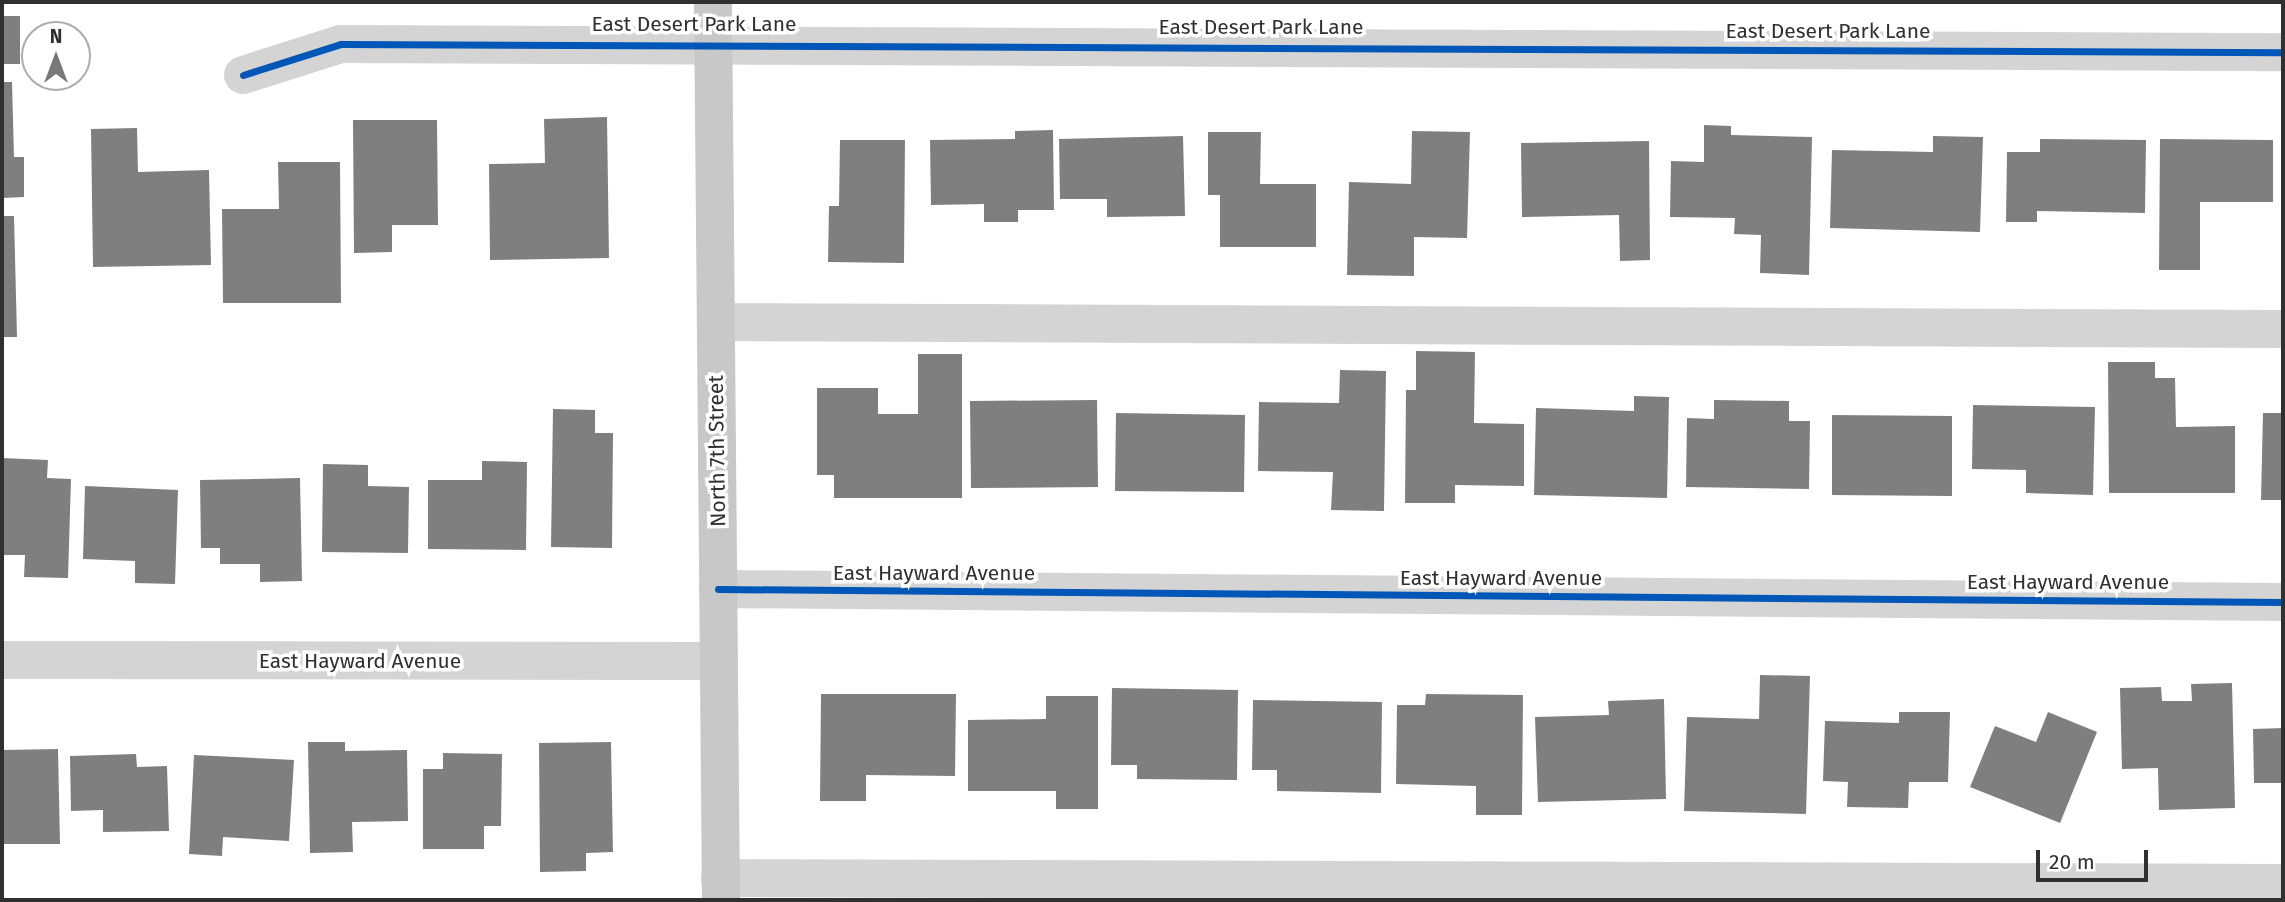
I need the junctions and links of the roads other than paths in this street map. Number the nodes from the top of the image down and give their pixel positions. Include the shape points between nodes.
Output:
1 (713, 2) edge
2 (713, 41) junction
3 (2283, 52) edge
4 (243, 75) dead end
5 (716, 322) junction
6 (2283, 329) edge
7 (718, 589) junction
8 (2283, 602) edge
9 (2, 660) edge
10 (719, 661) junction
11 (2283, 883) edge
12 (720, 889) edge

1 - 2 main road, North 7th Street
2 - 3 street, East Desert Park Lane
2 - 4 street, East Desert Park Lane via 341,44
2 - 5 main road, North 7th Street
5 - 6 street
5 - 7 main road, North 7th Street
7 - 8 street, East Hayward Avenue
7 - 10 main road, North 7th Street
9 - 10 street, East Hayward Avenue
10 - 12 main road, North 7th Street
11 - 12 street

